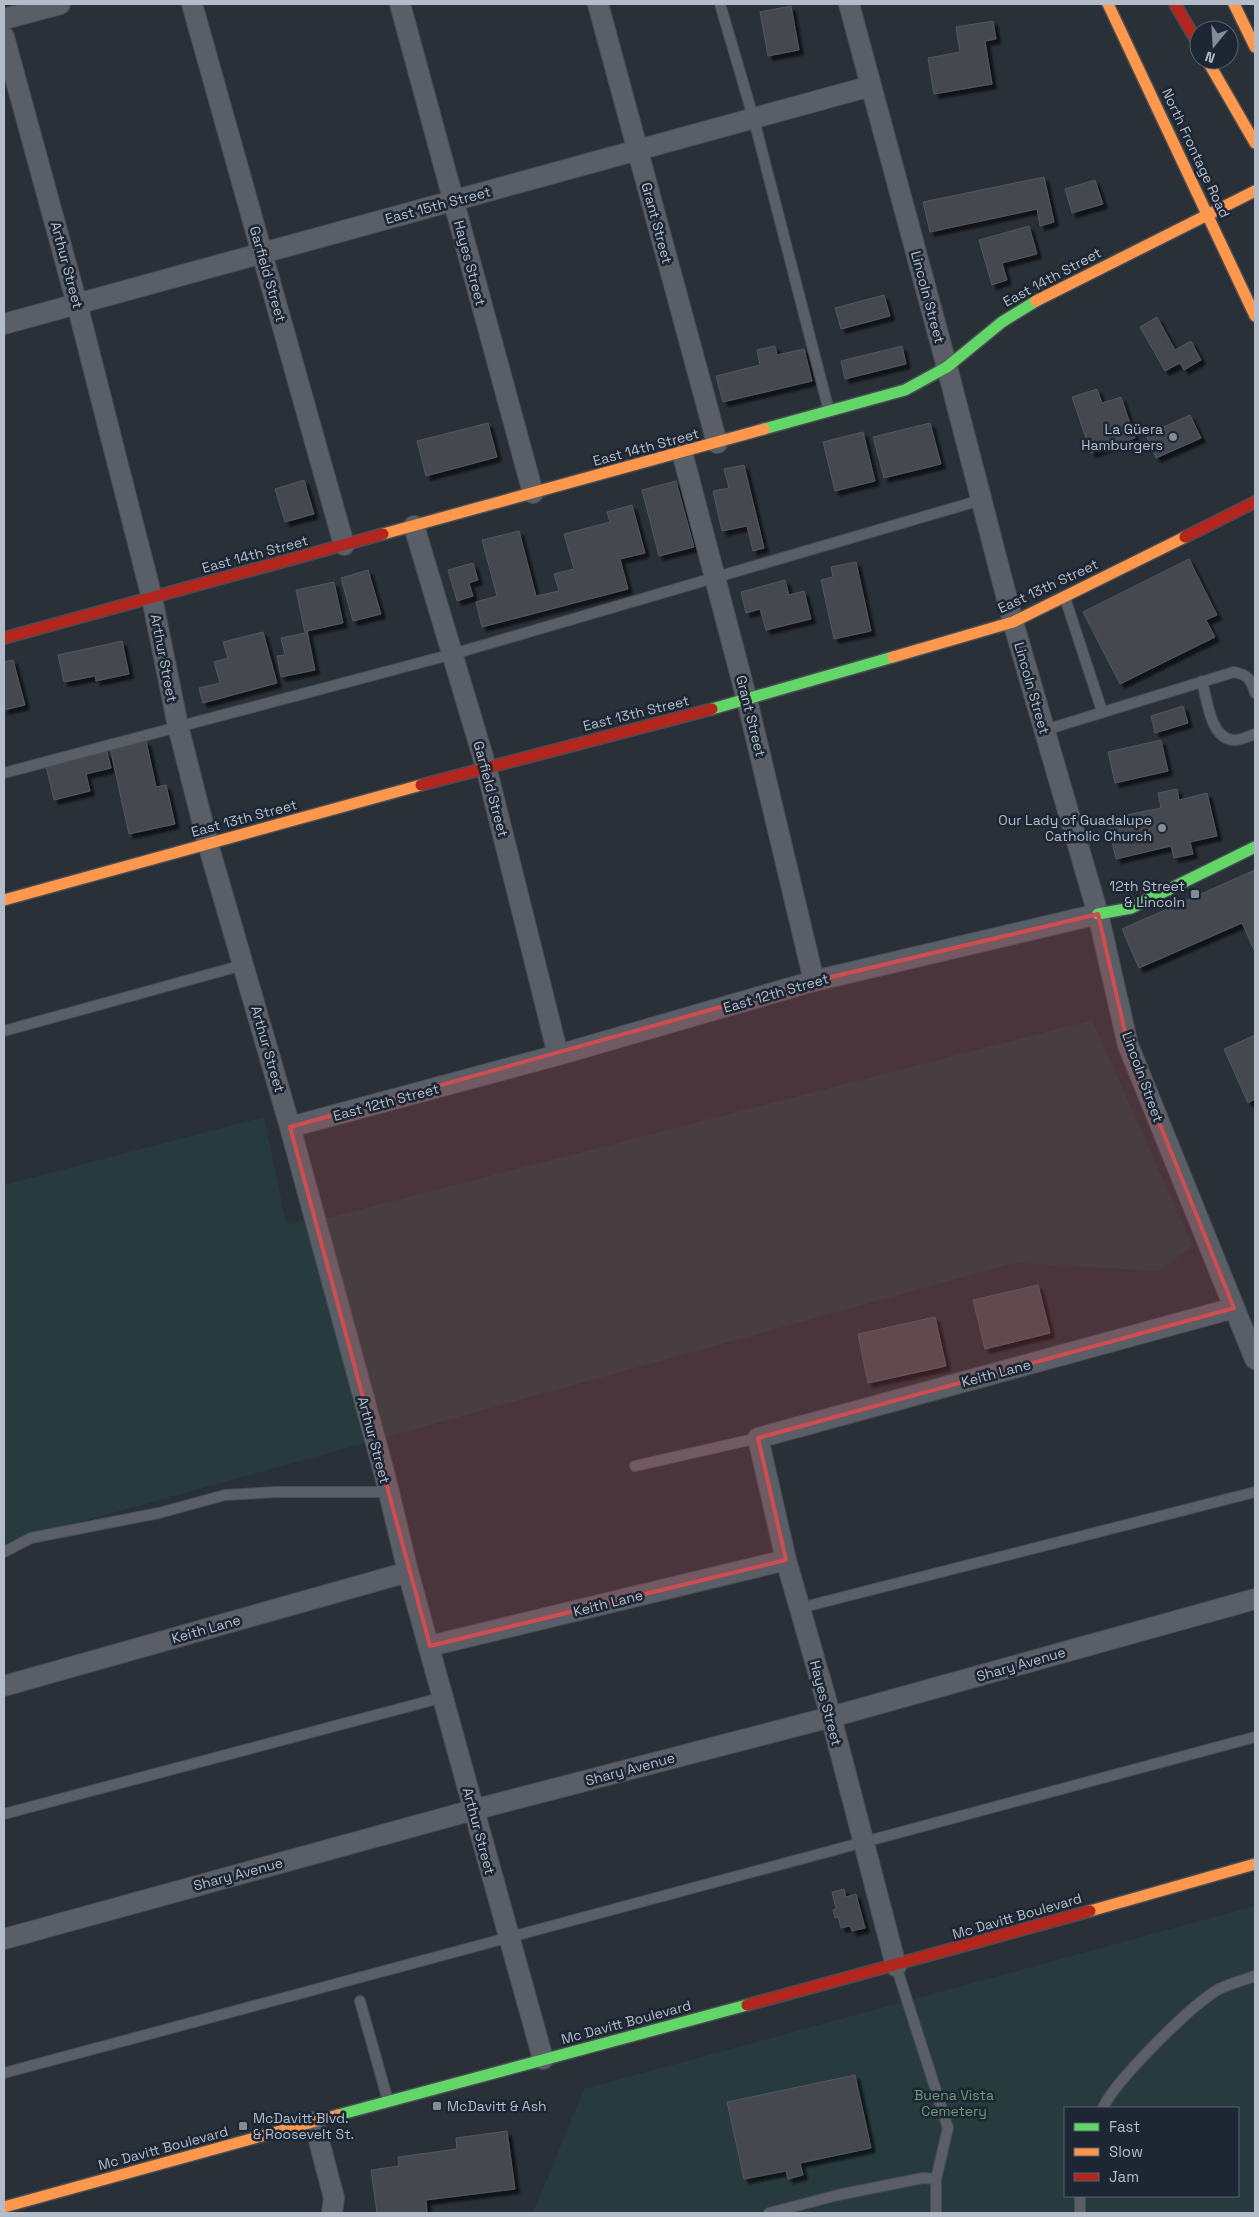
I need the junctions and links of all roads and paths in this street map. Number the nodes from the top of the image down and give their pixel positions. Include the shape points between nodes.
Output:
1 (60, 4) edge
2 (192, 4) edge
3 (400, 4) edge
4 (598, 4) edge
5 (720, 4) edge
6 (849, 4) edge
7 (1108, 4) edge
8 (1175, 4) edge
9 (1234, 4) edge
10 (4, 19) edge
11 (1189, 28) edge
12 (4, 37) edge
13 (1255, 47) edge
14 (1213, 70) edge
15 (872, 86) junction
16 (754, 120) junction
17 (1255, 143) edge
18 (637, 150) junction
19 (1255, 191) edge
20 (453, 201) junction
21 (1209, 214) junction
22 (262, 253) junction
23 (77, 304) junction
24 (1255, 316) edge
25 (4, 324) edge
26 (947, 367) junction
27 (830, 412) junction
28 (718, 443) junction
29 (682, 452) junction
30 (533, 493) junction
31 (981, 500) junction
32 (1255, 502) edge
33 (414, 526) junction
34 (344, 545) junction
35 (715, 578) junction
36 (1064, 597) junction
37 (152, 598) junction
38 (1013, 622) junction
39 (4, 638) edge
40 (453, 654) junction
41 (1202, 682) junction
42 (1255, 693) edge
43 (747, 700) junction
44 (1102, 711) junction
45 (178, 726) junction
46 (1044, 730) junction
47 (1255, 734) edge
48 (486, 767) junction
49 (4, 773) edge
50 (208, 844) junction
51 (1255, 847) edge
52 (4, 900) edge
53 (1098, 914) junction
54 (243, 965) junction
55 (814, 981) junction
56 (4, 1031) edge
57 (558, 1055) junction
58 (290, 1127) junction
59 (1234, 1308) junction
60 (1255, 1359) edge
61 (758, 1438) junction
62 (635, 1466) dead end
63 (388, 1492) junction
64 (1255, 1492) edge
65 (4, 1552) edge
66 (786, 1560) junction
67 (408, 1572) junction
68 (1255, 1599) edge
69 (800, 1608) junction
70 (430, 1646) junction
71 (4, 1686) edge
72 (444, 1698) junction
73 (831, 1717) junction
74 (1255, 1737) edge
75 (473, 1810) junction
76 (4, 1814) edge
77 (864, 1842) junction
78 (1255, 1864) edge
79 (508, 1938) junction
80 (4, 1939) edge
81 (896, 1966) junction
82 (1255, 1976) edge
83 (360, 2001) dead end
84 (543, 2059) junction
85 (4, 2073) edge
86 (388, 2102) junction
87 (1104, 2107) edge
88 (314, 2122) junction
89 (936, 2179) junction
90 (1080, 2197) edge
91 (4, 2207) edge
92 (332, 2213) edge
93 (769, 2213) edge
94 (936, 2213) edge
95 (1080, 2213) edge

1 - 10 street
2 - 22 street, Garfield Street
3 - 20 street, Hayes Street
4 - 18 street, Grant Street
5 - 16 lane
6 - 15 street, Lincoln Street
7 - 21 main road, North Frontage Road
8 - 11 main road
9 - 13 main road
12 - 23 street, Arthur Street
14 - 17 main road
15 - 16 street, East 15th Street
15 - 26 street, Lincoln Street
16 - 18 street, East 15th Street
16 - 27 lane
18 - 20 street, East 15th Street
18 - 28 street, Grant Street
19 - 21 main road, East 14th Street
20 - 22 street, East 15th Street
20 - 30 street, Hayes Street
21 - 24 main road, North Frontage Road
21 - 26 main road, East 14th Street via 1047,294 1002,322
22 - 23 street, East 15th Street
22 - 34 street, Garfield Street
23 - 25 street, East 15th Street
23 - 37 street, Arthur Street
26 - 27 main road, East 14th Street via 905,390
26 - 31 street, Lincoln Street
27 - 28 main road, East 14th Street
28 - 29 main road, East 14th Street
29 - 30 main road, East 14th Street
29 - 35 street, Grant Street
30 - 33 main road, East 14th Street
31 - 35 lane
31 - 38 street, Lincoln Street
32 - 36 main road, East 13th Street
33 - 34 main road, East 14th Street
33 - 40 street, Garfield Street
34 - 37 main road, East 14th Street
35 - 40 lane
35 - 43 street, Grant Street
36 - 38 main road, East 13th Street
36 - 44 lane
37 - 39 main road, East 14th Street
37 - 45 street, Arthur Street
38 - 43 main road, East 13th Street
38 - 46 street, Lincoln Street
40 - 45 lane
40 - 48 street, Garfield Street
41 - 42 lane via 1234,672 1245,674 1252,681
41 - 44 lane
41 - 47 lane via 1216,730 1234,740
43 - 48 main road, East 13th Street
43 - 55 street, Grant Street
44 - 46 lane
45 - 49 lane
45 - 50 street, Arthur Street
46 - 53 street, Lincoln Street
48 - 50 main road, East 13th Street
48 - 57 street, Garfield Street
50 - 52 main road, East 13th Street
50 - 54 street, Arthur Street
51 - 53 main road, East 12th Street via 1131,908
53 - 55 street, East 12th Street
53 - 59 street, Lincoln Street via 1128,1045
54 - 56 lane
54 - 58 street, Arthur Street
55 - 57 street, East 12th Street
57 - 58 street, East 12th Street
58 - 63 street, Arthur Street
59 - 60 street, Lincoln Street
59 - 61 street, Keith Lane
61 - 62 lane
61 - 66 street, Hayes Street
63 - 65 lane via 276,1492 225,1496 159,1513 31,1538
63 - 67 street, Arthur Street
64 - 69 lane
66 - 69 street, Hayes Street
66 - 70 street, Keith Lane
67 - 70 street, Arthur Street
67 - 71 street, Keith Lane
68 - 73 street, Shary Avenue
69 - 73 street, Hayes Street
70 - 72 street, Arthur Street
72 - 75 street, Arthur Street
72 - 76 lane
73 - 75 street, Shary Avenue
73 - 77 street, Hayes Street
74 - 77 lane
75 - 79 street, Arthur Street
75 - 80 street, Shary Avenue
77 - 79 lane
77 - 81 street, Hayes Street
78 - 81 main road, Mc Davitt Boulevard
79 - 84 street, Arthur Street
79 - 85 lane
81 - 84 main road, Mc Davitt Boulevard
81 - 89 lane via 948,2128
82 - 87 lane via 1218,1990 1178,2021 1138,2062
83 - 86 lane
84 - 86 main road, Mc Davitt Boulevard
86 - 88 main road, Mc Davitt Boulevard
88 - 91 main road, Mc Davitt Boulevard
88 - 92 street via 334,2198
89 - 93 lane via 923,2178 838,2195
89 - 94 lane
90 - 95 lane

